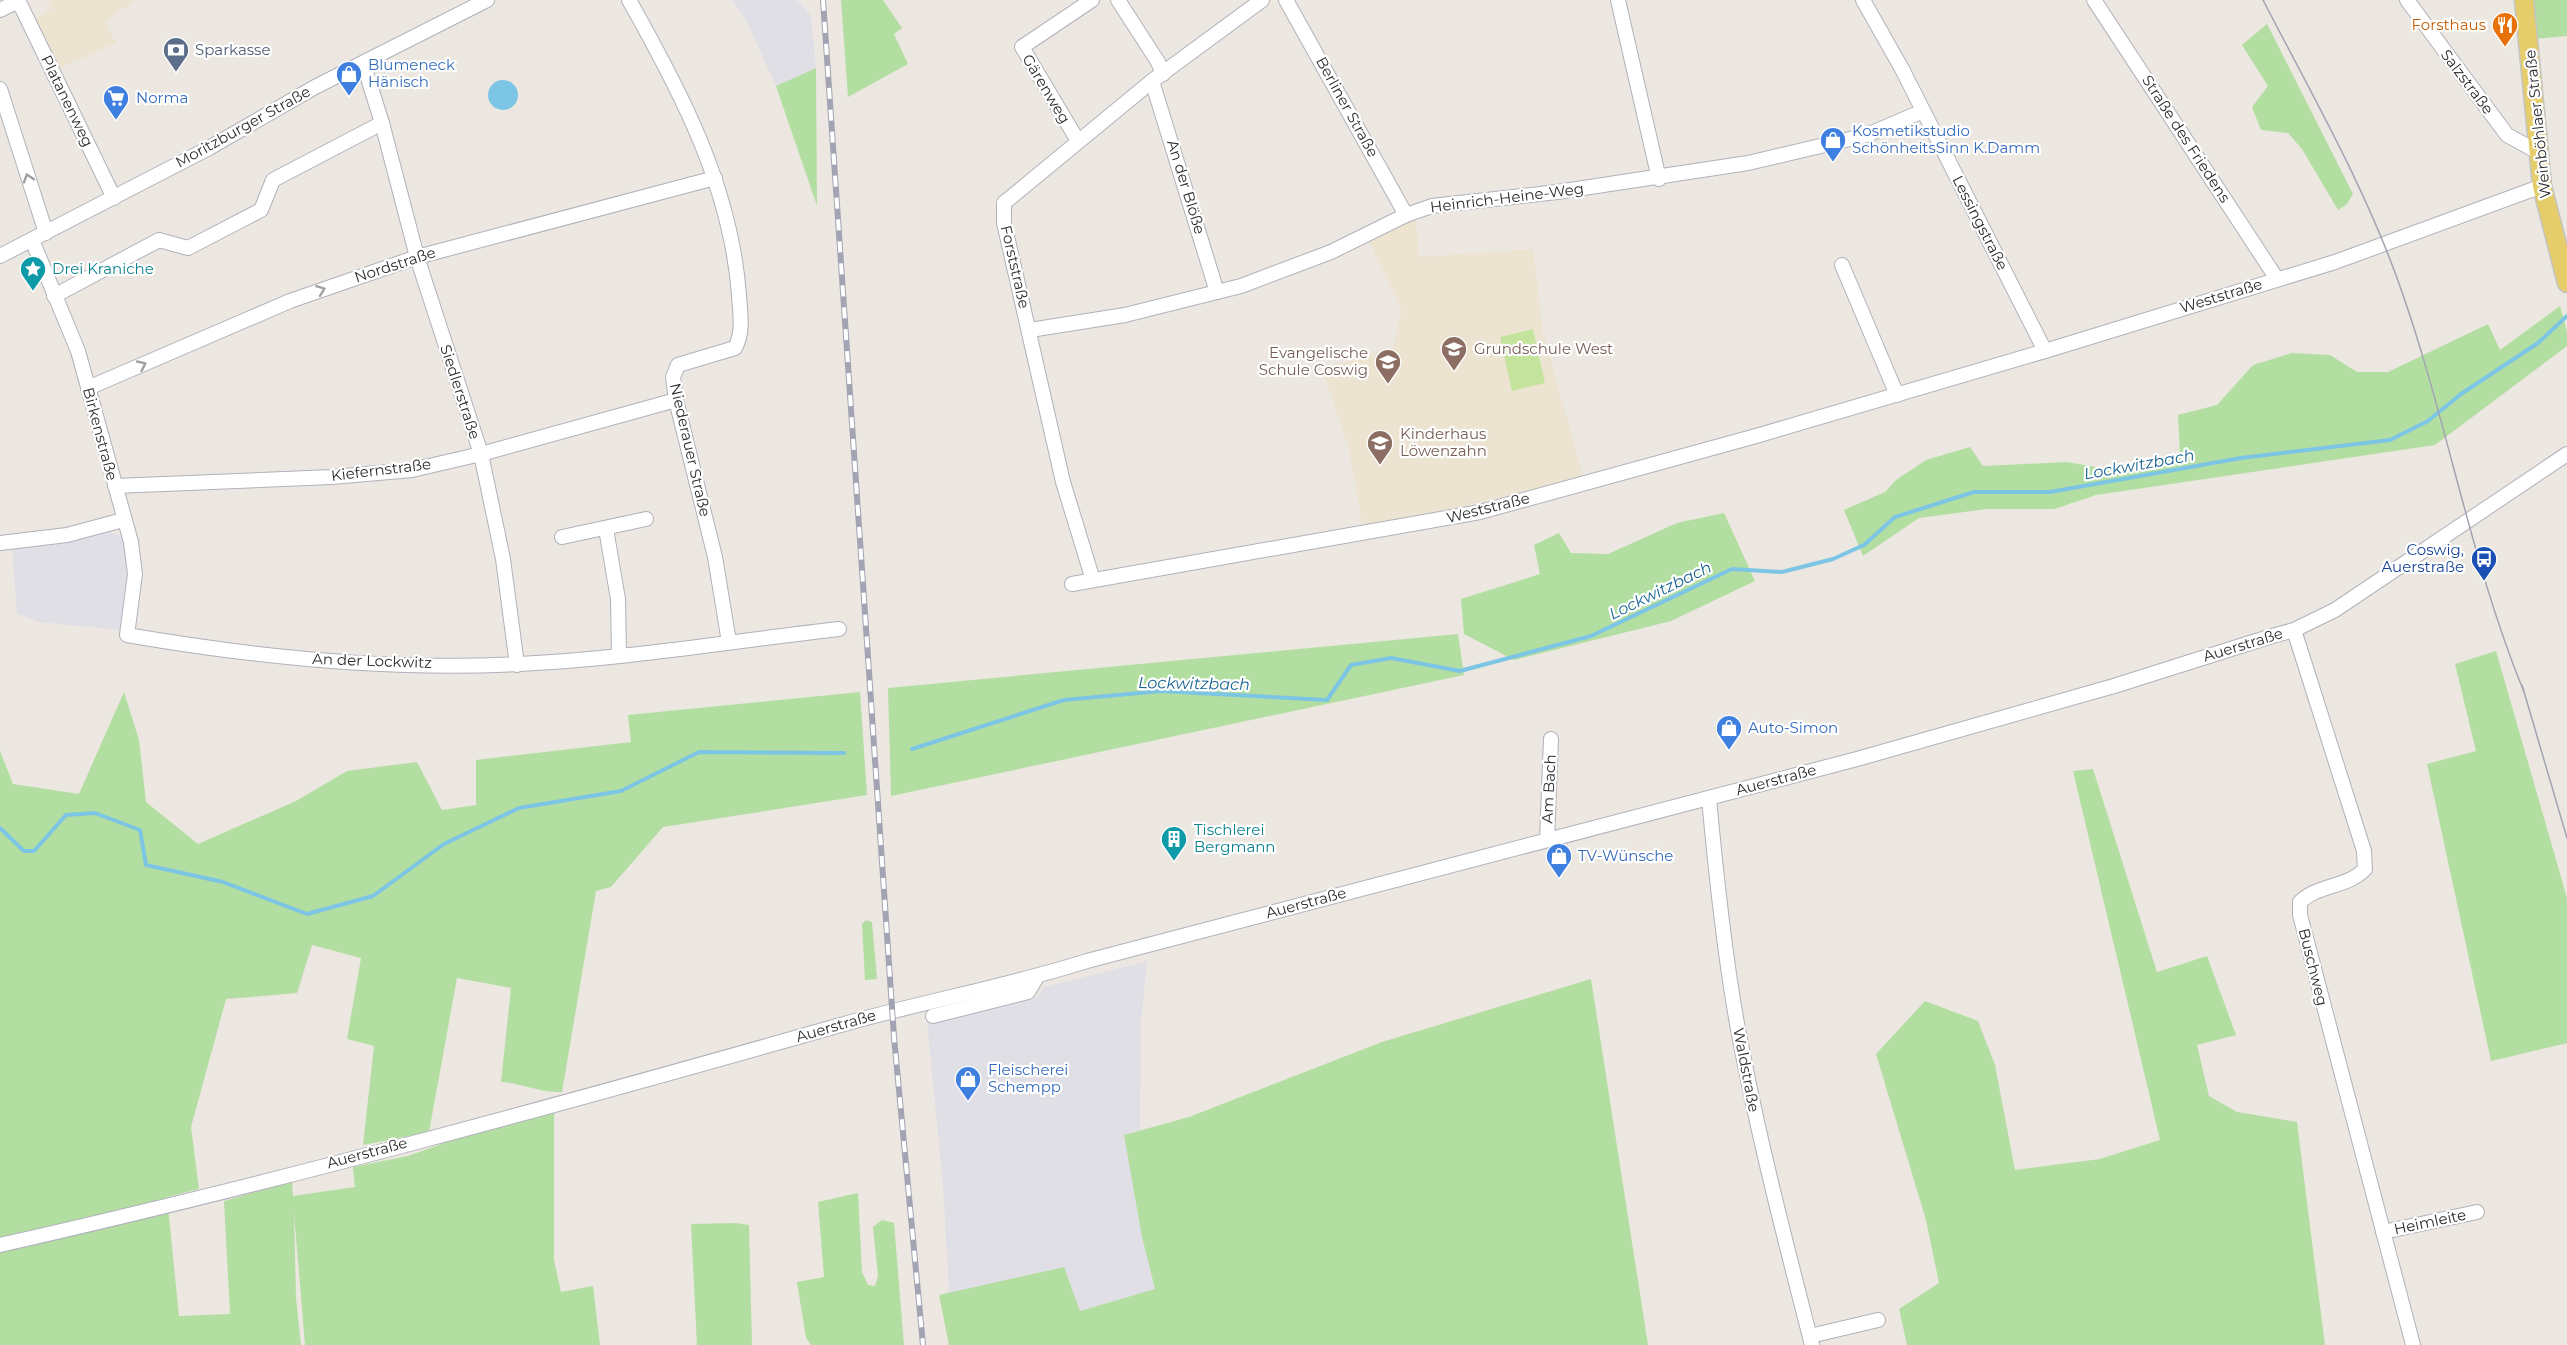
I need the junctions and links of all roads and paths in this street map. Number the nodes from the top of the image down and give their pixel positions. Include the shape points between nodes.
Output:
1 (487, 0) edge
2 (629, 0) edge
3 (1092, 0) edge
4 (1118, 0) edge
5 (1262, 0) edge
6 (1286, 0) edge
7 (1618, 0) edge
8 (1863, 0) edge
9 (2094, 0) edge
10 (2407, 0) edge
11 (2524, 0) edge
12 (0, 10) edge
13 (361, 64) junction
14 (1158, 78) junction
15 (0, 89) edge
16 (1923, 111) junction
17 (382, 123) junction
18 (1078, 141) junction
19 (2538, 152) junction
20 (715, 178) junction
21 (1659, 178) junction
22 (2542, 186) junction
23 (114, 198) junction
24 (1406, 215) junction
25 (46, 233) junction
26 (32, 240) junction
27 (0, 256) edge
28 (417, 257) junction
29 (1842, 265) dead end
30 (2277, 279) junction
31 (2567, 282) edge
32 (1217, 292) junction
33 (54, 296) junction
34 (1030, 330) junction
35 (2045, 351) junction
36 (88, 388) junction
37 (1897, 395) junction
38 (676, 400) junction
39 (481, 454) junction
40 (2567, 454) edge
41 (115, 486) junction
42 (646, 519) dead end
43 (123, 520) junction
44 (606, 529) junction
45 (562, 537) dead end
46 (0, 543) edge
47 (1093, 580) junction
48 (1072, 584) dead end
49 (838, 629) dead end
50 (2294, 630) junction
51 (127, 635) joint
52 (729, 642) junction
53 (619, 656) junction
54 (517, 664) junction
55 (1551, 739) dead end
56 (1709, 798) junction
57 (1547, 840) junction
58 (1037, 976) junction
59 (933, 1016) dead end
60 (2477, 1212) dead end
61 (2383, 1232) junction
62 (0, 1245) edge
63 (1878, 1320) dead end
64 (1811, 1341) edge
65 (2414, 1345) edge

1 - 13 street, Moritzburger Straße
2 - 20 street, Niederauer Straße via 689,111
3 - 18 street, Gärenweg via 1022,47
4 - 14 street via 1158,62
5 - 14 street, Forststraße
6 - 24 street, Berliner Straße
7 - 21 street
8 - 16 street, Lessingstraße
9 - 30 street, Straße des Friedens
10 - 19 street, Salzstraße via 2507,135
11 - 19 main road, Weinböhlaer Straße
12 - 23 street, Platanenweg via 20,4
13 - 17 street, Siedlerstraße
13 - 23 street, Moritzburger Straße
14 - 18 street, Forststraße
14 - 32 street, An der Blöße
25 -> 15 street
16 - 21 street, Heinrich-Heine-Weg via 1880,131 1834,145
16 - 35 street, Lessingstraße
17 - 28 street, Siedlerstraße
17 - 33 street via 273,180 261,210 188,248 159,240
18 - 34 street, Forststraße via 1004,202 1004,223
19 - 22 main road, Weinböhlaer Straße
20 - 28 street, Nordstraße
20 - 38 street, Niederauer Straße via 737,271 742,335 735,348 678,365 673,377
21 - 24 street, Heinrich-Heine-Weg via 1432,206
22 - 30 street, Weststraße
22 - 31 main road, Weinböhlaer Straße
23 - 25 street, Moritzburger Straße
24 - 32 street, Heinrich-Heine-Weg via 1331,252
25 - 26 street, Moritzburger Straße
26 - 27 street, Moritzburger Straße
26 - 33 street, Birkenstraße
36 -> 28 street, Nordstraße via 291,301
28 - 39 street, Siedlerstraße
29 - 37 street
30 - 35 street, Weststraße
32 - 34 street, Heinrich-Heine-Weg via 1125,315
33 - 36 street, Birkenstraße via 78,351
34 - 47 street, Forststraße via 1063,482
35 - 37 street, Weststraße
36 - 41 street, Birkenstraße
37 - 47 street, Weststraße via 1480,512
38 - 39 street, Kiefernstraße
38 - 52 street, Niederauer Straße via 715,557
39 - 41 street, Kiefernstraße via 412,470 332,477
39 - 54 street, Siedlerstraße via 503,559
40 - 50 street, Auerstraße via 2335,610
41 - 43 street, Birkenstraße
42 - 44 street
43 - 46 street via 67,535
43 - 51 street, Birkenstraße via 131,542 135,574
44 - 45 street
44 - 53 street via 618,599
47 - 48 street, Weststraße
49 - 52 street, An der Lockwitz
50 - 56 street, Auerstraße via 2014,714
50 - 61 street, Buschweg via 2364,851 2365,869 2355,879 2308,895 2300,902 2300,915
51 - 54 street, An der Lockwitz via 314,659
52 - 53 street, An der Lockwitz
53 - 54 street, An der Lockwitz
55 - 57 street, Am Bach
56 - 57 street, Auerstraße
56 - 64 street, Waldstraße via 1738,1027 1765,1162
57 - 58 street, Auerstraße
58 - 59 street via 1028,992
58 - 62 street, Auerstraße via 872,1016 214,1193
60 - 61 street, Heimleite
61 - 65 street, Buschweg
63 - 64 street, Waldstraße

